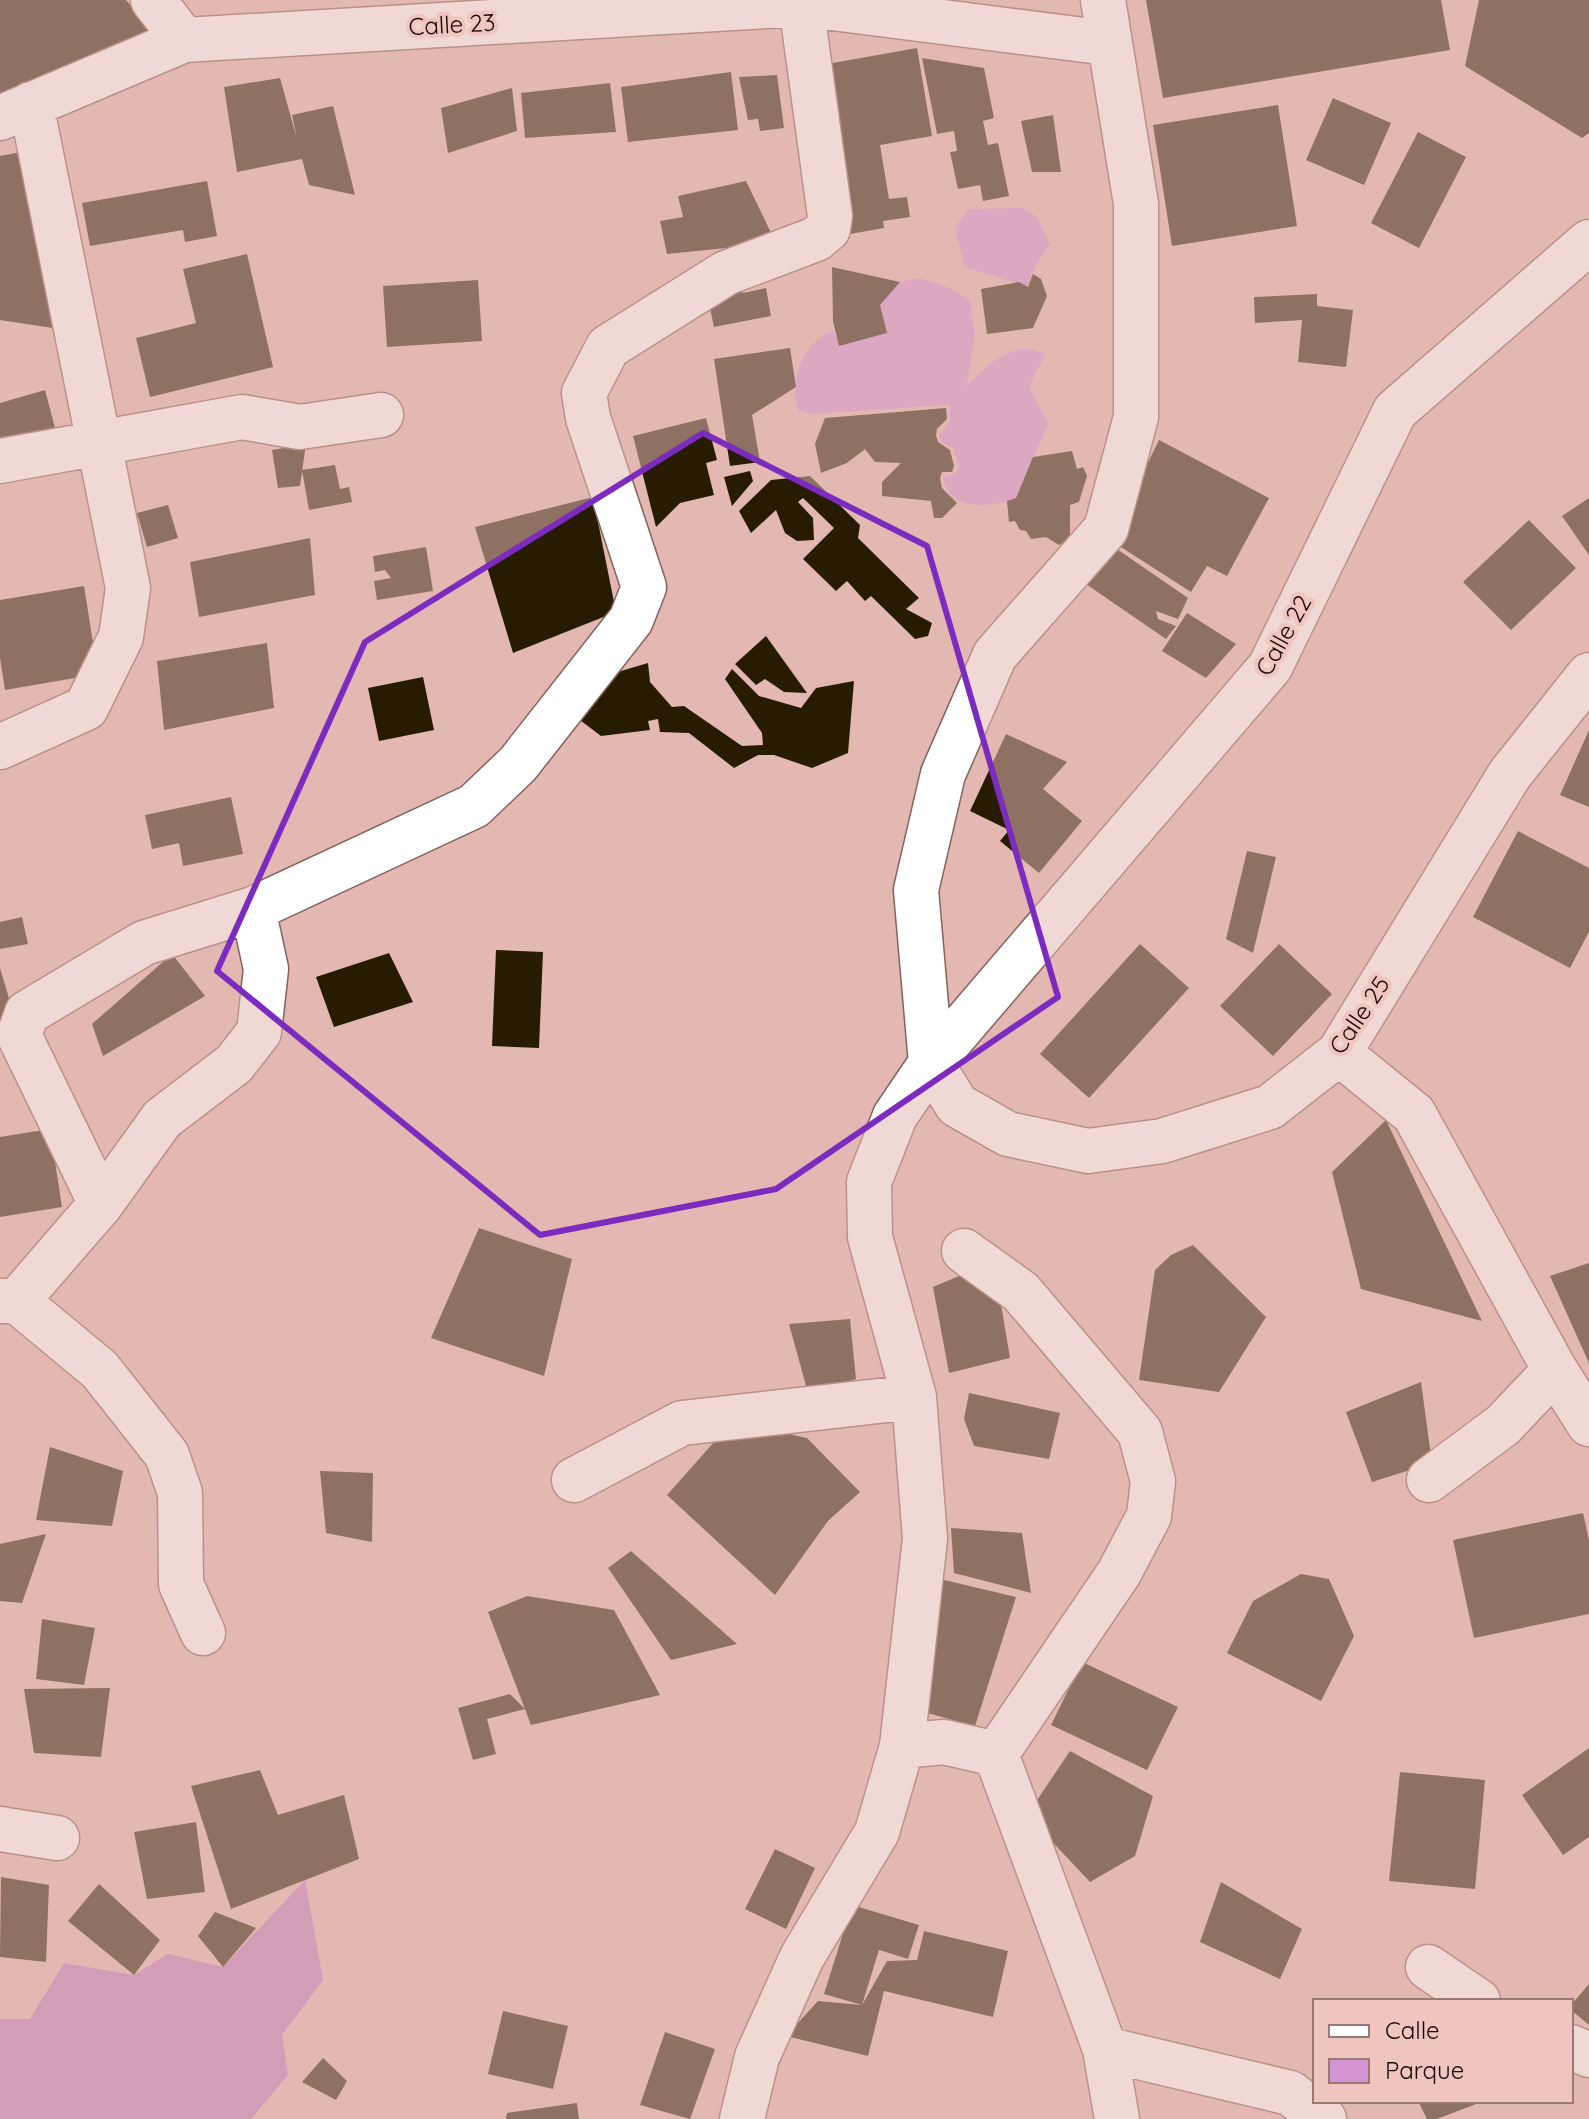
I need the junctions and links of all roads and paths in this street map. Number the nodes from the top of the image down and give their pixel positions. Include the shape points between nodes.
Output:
1 (153, 0) edge
2 (1103, 0) edge
3 (803, 2) edge
4 (184, 40) junction
5 (1108, 43) junction
6 (15, 111) edge
7 (1589, 242) edge
8 (381, 415) dead end
9 (100, 441) junction
10 (0, 461) edge
11 (1589, 675) edge
12 (0, 747) edge
13 (253, 909) junction
14 (1339, 1053) junction
15 (931, 1063) junction
16 (101, 1204) junction
17 (964, 1251) dead end
18 (9, 1301) edge
19 (1555, 1370) junction
20 (914, 1397) junction
21 (1589, 1424) edge
22 (574, 1480) dead end
23 (1429, 1480) dead end
24 (203, 1633) dead end
25 (902, 1746) junction
26 (996, 1754) junction
27 (0, 1829) edge
28 (57, 1838) dead end
29 (1428, 1967) dead end
30 (1475, 1999) edge
31 (1105, 2049) junction
32 (742, 2119) edge
33 (1117, 2119) edge
34 (1324, 2119) edge

1 - 4 street
2 - 5 street
3 - 4 street, Calle 23
3 - 5 street, Calle 23
3 - 13 street via 828,229 816,239 726,273 608,347 584,393 644,587 631,620 518,764 474,806
4 - 6 street, Calle 23
5 - 15 street via 1136,204 1136,417 1106,529 995,655 943,774 916,890
6 - 9 street
7 - 15 street, Calle 22 via 1395,411 1270,667
8 - 9 street via 300,427 242,417
9 - 10 street
9 - 12 street via 128,588 121,637 86,708
11 - 14 street, Calle 25 via 1510,774
13 - 16 street via 266,969 259,1032 234,1064 162,1119
13 - 16 street via 144,943 22,1020 19,1035
14 - 15 street, Calle 25 via 1270,1107 1162,1141 1088,1151 1008,1134 957,1105
14 - 19 street via 1414,1114
15 - 20 street, Calle 22 via 895,1116 869,1182 870,1237
16 - 18 street
17 - 26 street via 1021,1292 1140,1432 1153,1481 1149,1516 1119,1573
18 - 24 street via 100,1370 167,1455 180,1493 181,1584
19 - 21 street
19 - 23 street via 1503,1425
20 - 22 street via 682,1423
20 - 25 street, Calle 22 via 925,1539
25 - 26 street via 944,1742
25 - 32 street, Calle 22 via 877,1832 802,1957 757,2057
26 - 31 street
27 - 28 street
29 - 30 street
31 - 33 street
31 - 34 street via 1290,2093

